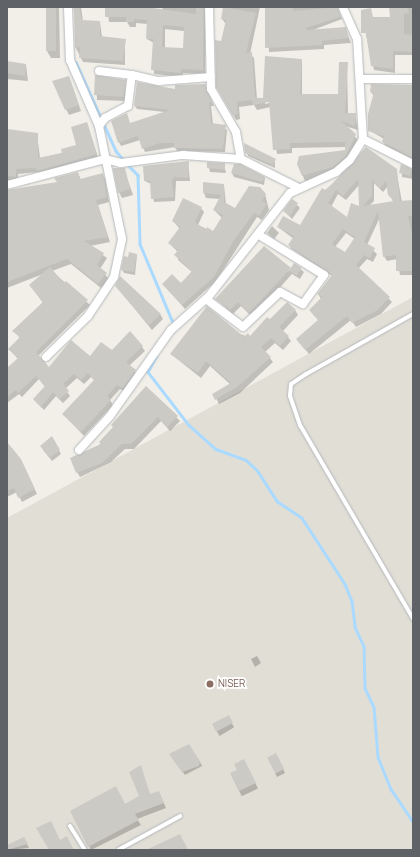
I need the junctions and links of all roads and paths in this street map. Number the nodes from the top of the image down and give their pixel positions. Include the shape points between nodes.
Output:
1 (68, 7) edge
2 (210, 7) edge
3 (343, 7) edge
4 (99, 71) dead end
5 (132, 75) junction
6 (211, 77) junction
7 (360, 79) junction
8 (413, 79) edge
9 (102, 123) junction
10 (363, 139) junction
11 (106, 159) junction
12 (241, 159) junction
13 (413, 164) edge
14 (7, 185) edge
15 (297, 188) junction
16 (259, 235) junction
17 (206, 299) junction
18 (413, 314) edge
19 (46, 357) dead end
20 (79, 450) dead end
21 (413, 618) edge
22 (180, 816) dead end
23 (70, 826) dead end
24 (85, 850) edge
25 (118, 850) edge

1 - 9 street via 70,60
2 - 6 street
3 - 7 street via 357,39
4 - 5 street
5 - 6 street via 159,81
5 - 9 street via 128,106
6 - 12 street via 211,89 236,132
7 - 8 street
7 - 10 street
9 - 11 street
10 - 13 street
10 - 15 street via 350,160 336,172
11 - 12 street via 121,163 130,159 183,155
11 - 14 street via 22,184
11 - 19 street via 122,240 114,276 88,316
12 - 15 street
15 - 16 street via 279,205
16 - 17 street
16 - 17 street via 324,275 303,304 280,292 243,327
17 - 20 street via 174,327 110,416
18 - 21 lane via 291,384 290,396 300,425
22 - 25 lane
23 - 24 lane

